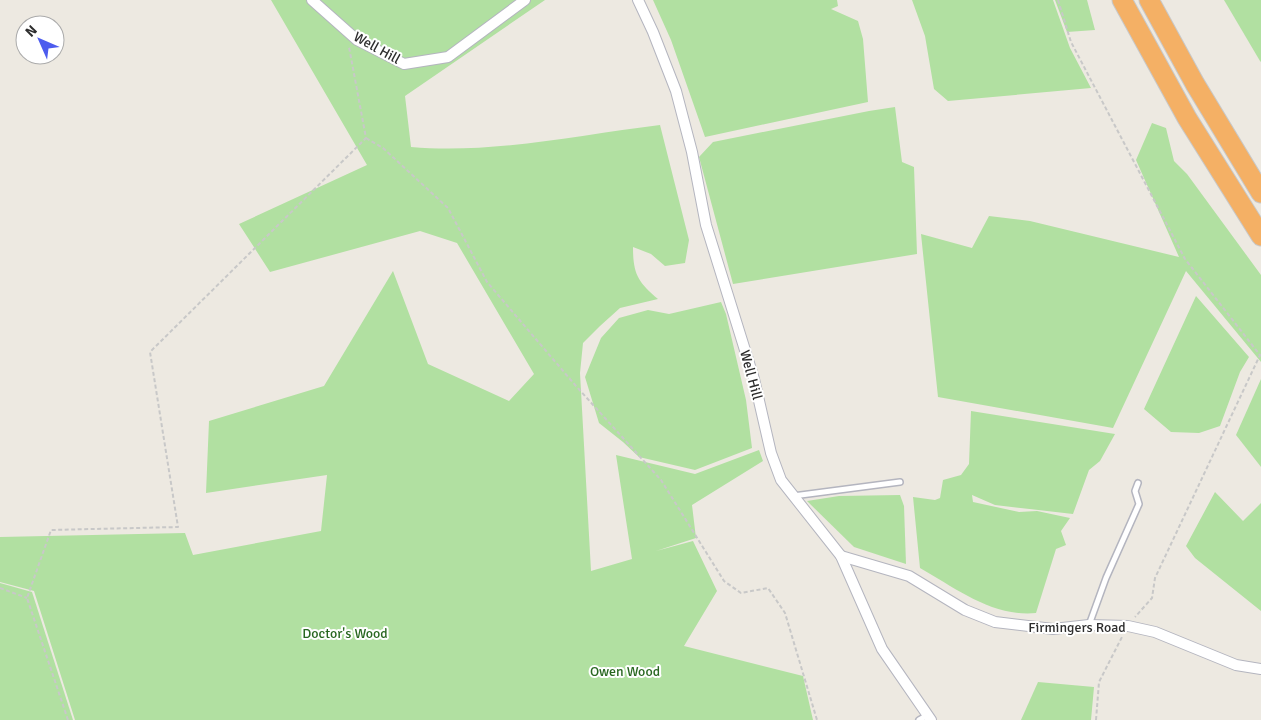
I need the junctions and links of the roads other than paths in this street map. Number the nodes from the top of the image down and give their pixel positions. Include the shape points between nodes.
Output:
1 (312, 0) edge
2 (525, 0) edge
3 (638, 0) edge
4 (1122, 0) edge
5 (1149, 0) edge
6 (1261, 193) edge
7 (1261, 236) edge
8 (900, 482) dead end
9 (1138, 483) dead end
10 (793, 496) junction
11 (841, 556) junction
12 (1089, 625) junction
13 (1261, 668) edge
14 (926, 718) edge

1 - 2 street, Well Hill via 358,40 404,64 448,57
3 - 10 street, Well Hill via 676,91 706,225 754,379 770,453
4 - 7 highway via 1187,118
5 - 6 highway via 1194,84
8 - 10 lane
9 - 12 lane via 1135,491 1139,504
10 - 11 street, Well Hill
11 - 12 street, Firmingers Road via 909,576 965,610 995,622 1053,628
11 - 14 street, Well Hill via 882,649
12 - 13 street, Firmingers Road via 1128,626 1155,632 1236,665

